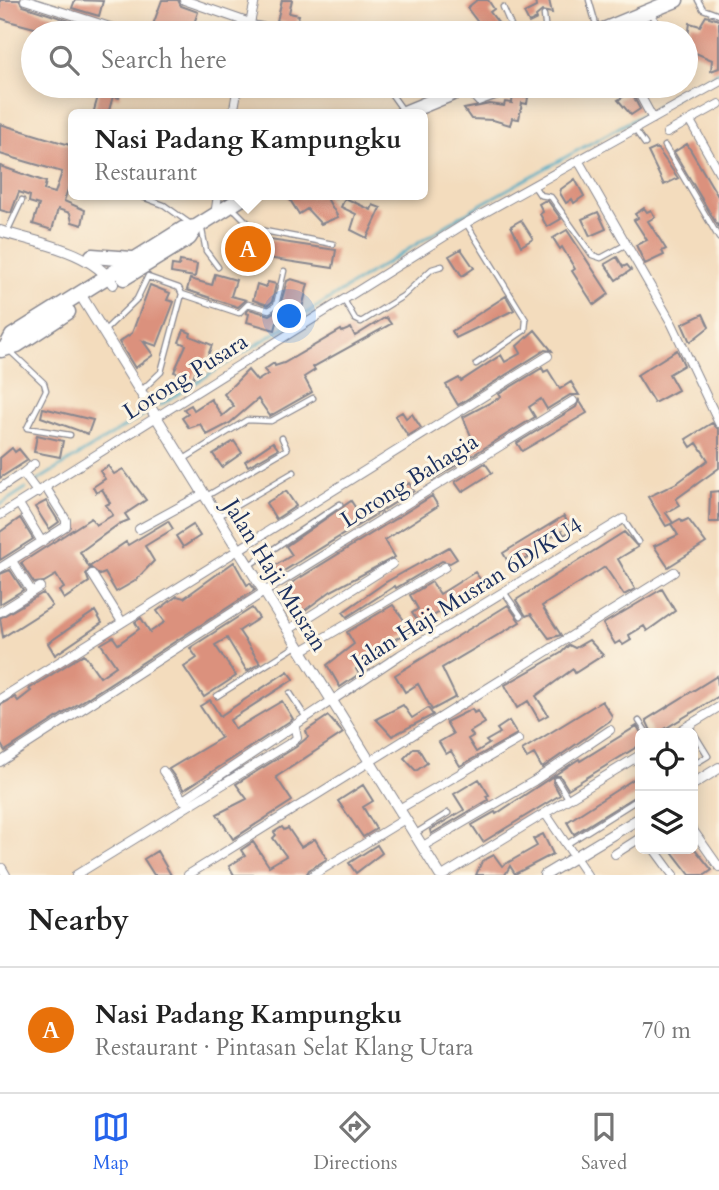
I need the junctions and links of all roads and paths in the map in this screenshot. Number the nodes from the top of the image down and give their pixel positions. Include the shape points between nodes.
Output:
1 (25, 0) edge
2 (184, 0) edge
3 (255, 0) edge
4 (589, 0) edge
5 (676, 0) edge
6 (698, 0) edge
7 (655, 6) edge
8 (503, 7) dead end
9 (544, 15) dead end
10 (719, 15) edge
11 (91, 21) edge
12 (244, 21) edge
13 (250, 21) edge
14 (509, 21) edge
15 (544, 21) edge
16 (598, 21) edge
17 (633, 21) edge
18 (719, 82) edge
19 (698, 94) edge
20 (442, 98) edge
21 (475, 98) edge
22 (492, 98) edge
23 (642, 98) edge
24 (690, 98) edge
25 (719, 105) edge
26 (415, 109) edge
27 (653, 119) junction
28 (690, 121) junction
29 (635, 129) junction
30 (667, 134) dead end
31 (645, 144) dead end
32 (665, 146) dead end
33 (578, 160) junction
34 (719, 172) edge
35 (534, 185) junction
36 (22, 200) dead end
37 (150, 200) edge
38 (217, 200) edge
39 (239, 200) edge
40 (231, 205) junction
41 (215, 215) junction
42 (466, 223) junction
43 (198, 226) junction
44 (4, 232) edge
45 (719, 238) edge
46 (333, 244) dead end
47 (627, 244) junction
48 (88, 259) junction
49 (442, 266) dead end
50 (142, 267) junction
51 (218, 267) dead end
52 (284, 271) dead end
53 (114, 278) junction
54 (94, 285) junction
55 (182, 294) junction
56 (83, 298) junction
57 (344, 300) junction
58 (103, 331) junction
59 (3, 349) edge
60 (548, 356) dead end
61 (475, 364) dead end
62 (142, 390) junction
63 (313, 397) dead end
64 (573, 401) dead end
65 (156, 415) junction
66 (719, 423) edge
67 (70, 435) dead end
68 (282, 438) dead end
69 (183, 460) junction
70 (34, 464) dead end
71 (294, 472) dead end
72 (23, 473) junction
73 (0, 488) edge
74 (42, 490) junction
75 (206, 495) junction
76 (19, 504) junction
77 (340, 504) dead end
78 (0, 515) edge
79 (216, 517) junction
80 (623, 519) joint
81 (139, 529) dead end
82 (42, 541) junction
83 (638, 542) dead end
84 (237, 550) junction
85 (12, 561) junction
86 (392, 564) dead end
87 (247, 566) junction
88 (0, 568) edge
89 (445, 568) dead end
90 (674, 572) dead end
91 (92, 574) dead end
92 (264, 592) junction
93 (504, 592) junction
94 (0, 612) edge
95 (521, 616) dead end
96 (122, 622) junction
97 (288, 630) junction
98 (304, 647) junction
99 (290, 693) dead end
100 (217, 695) dead end
101 (0, 699) edge
102 (333, 702) junction
103 (719, 707) edge
104 (307, 719) junction
105 (639, 722) dead end
106 (689, 725) junction
107 (295, 727) junction
108 (643, 728) edge
109 (684, 728) edge
110 (691, 728) edge
111 (610, 730) dead end
112 (518, 740) dead end
113 (698, 740) edge
114 (635, 758) edge
115 (0, 762) edge
116 (368, 762) junction
117 (698, 762) edge
118 (719, 768) edge
119 (163, 771) dead end
120 (557, 780) dead end
121 (698, 782) edge
122 (569, 799) junction
123 (635, 801) edge
124 (398, 808) junction
125 (447, 813) dead end
126 (545, 813) junction
127 (405, 819) junction
128 (635, 825) edge
129 (415, 834) junction
130 (698, 838) edge
131 (635, 841) edge
132 (566, 845) junction
133 (424, 846) junction
134 (615, 854) dead end
135 (658, 854) edge
136 (575, 857) junction
137 (719, 867) edge
138 (76, 875) edge
139 (188, 875) edge
140 (313, 875) edge
141 (442, 875) edge
142 (545, 875) edge
143 (587, 875) edge
144 (673, 875) edge

1 - 11 street
2 - 12 street
3 - 13 street
4 - 16 lane
5 - 7 highway
6 - 10 lane via 703,9
7 - 17 highway
8 - 14 lane
9 - 15 lane
18 - 19 street, Lorong Pusara
20 - 26 highway
21 - 22 lane via 478,103
23 - 27 street
24 - 27 street, Lorong Pusara
25 - 28 street
27 - 29 street, Lorong Pusara
28 - 30 street
28 - 34 street
29 - 31 lane
29 - 33 street, Lorong Pusara
32 - 45 lane
33 - 35 street, Lorong Pusara
33 - 47 street
35 - 42 street, Lorong Pusara
35 - 47 lane via 540,195 551,197 592,256 601,258
36 - 44 lane
37 - 43 lane
38 - 41 street
39 - 40 highway
40 - 41 highway
40 - 46 lane via 254,229
41 - 43 highway
42 - 57 street, Lorong Pusara
42 - 61 lane via 526,320 525,330
43 - 50 highway via 183,229
43 - 51 lane via 206,251
44 - 48 street
47 - 66 street
48 - 50 highway
48 - 53 street via 105,262
48 - 54 highway via 96,275
49 - 57 lane via 361,322
50 - 53 highway
50 - 55 lane
50 - 58 lane via 137,299
52 - 55 lane via 276,304 269,310 248,304 239,313
53 - 54 highway
53 - 56 highway
54 - 56 highway
55 - 62 lane via 161,372
56 - 58 street, Jalan Haji Musran
56 - 59 highway via 17,345
57 - 65 street, Lorong Pusara
58 - 62 street, Jalan Haji Musran
59 - 67 lane via 44,383 46,390 27,428
60 - 84 street
62 - 65 street, Jalan Haji Musran
63 - 69 lane via 271,421 247,419
64 - 92 street, Lorong Bahagia
65 - 69 street, Jalan Haji Musran
65 - 74 street, Lorong Pusara
68 - 75 lane via 287,449
69 - 75 street, Jalan Haji Musran
70 - 72 street
71 - 79 lane
72 - 73 street
72 - 74 street
74 - 76 street, Lorong Pusara
74 - 82 street via 66,526
75 - 79 street, Jalan Haji Musran
75 - 81 street
76 - 78 street, Lorong Pusara
76 - 82 street
77 - 87 lane
79 - 84 street, Jalan Haji Musran
80 - 83 lane
80 - 93 street, Jalan Haji Musran 6D/KU4
82 - 85 street
84 - 87 street, Jalan Haji Musran
84 - 96 street
85 - 88 street
85 - 94 street via 36,589
86 - 97 street
87 - 92 street, Jalan Haji Musran
89 - 98 street
90 - 116 street
91 - 96 street
92 - 97 street, Jalan Haji Musran
92 - 115 street, Lorong Bahagia
93 - 95 lane
93 - 102 street, Jalan Haji Musran 6D/KU4
96 - 101 street
97 - 98 street, Jalan Haji Musran
98 - 100 lane
98 - 102 street, Jalan Haji Musran
99 - 104 lane
102 - 104 street, Jalan Haji Musran 6D/KU4
102 - 116 street, Jalan Haji Musran
103 - 106 street
104 - 107 street, Jalan Haji Musran 6D/KU4
105 - 108 lane
106 - 109 street
106 - 110 lane
107 - 119 street, Jalan Haji Musran 6D/KU4 via 183,800
107 - 138 street via 297,738 292,743
111 - 133 street
112 - 124 street
113 - 117 lane via 708,756
114 - 122 street
116 - 124 street, Jalan Haji Musran
116 - 139 street
118 - 121 street
120 - 122 lane
122 - 126 street
123 - 132 lane
124 - 127 street, Jalan Haji Musran
125 - 129 lane
126 - 132 street
126 - 141 street
127 - 129 street, Jalan Haji Musran
127 - 140 street
128 - 136 street
129 - 133 street, Jalan Haji Musran
130 - 137 street
131 - 134 street
132 - 136 street
133 - 141 street, Jalan Haji Musran
135 - 144 street
136 - 142 street
136 - 143 street

